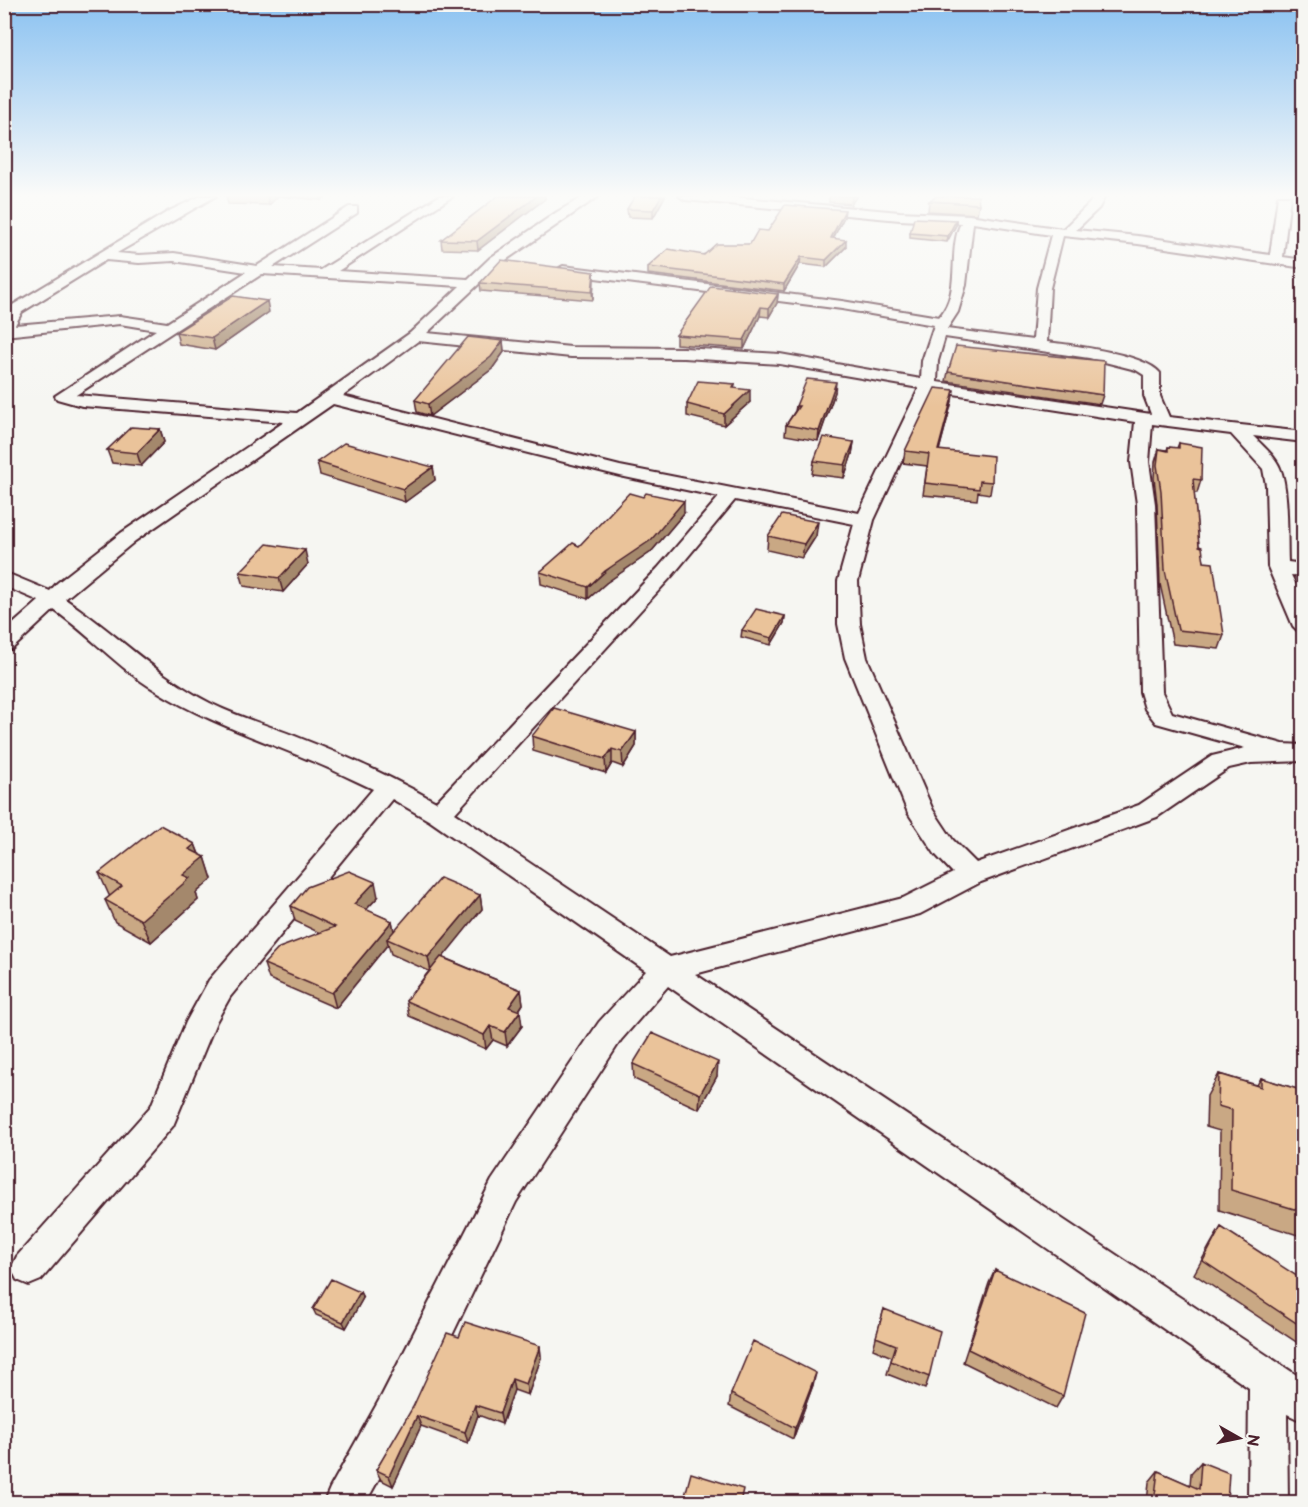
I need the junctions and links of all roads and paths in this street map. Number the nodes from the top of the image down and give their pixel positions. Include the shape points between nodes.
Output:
1 (87, 266) edge
2 (233, 266) edge
3 (262, 266) edge
4 (336, 266) edge
5 (489, 266) edge
6 (960, 266) edge
7 (1047, 266) edge
8 (550, 268) edge
9 (256, 270) junction
10 (322, 275) junction
11 (472, 283) junction
12 (941, 327) junction
13 (169, 328) junction
14 (6, 331) edge
15 (415, 336) junction
16 (1040, 345) junction
17 (929, 385) junction
18 (330, 398) junction
19 (298, 418) junction
20 (1153, 419) junction
21 (1237, 429) junction
22 (1304, 437) edge
23 (732, 493) junction
24 (865, 520) junction
25 (1278, 567) junction
26 (1304, 570) edge
27 (4, 578) edge
28 (53, 600) junction
29 (1304, 626) edge
30 (4, 644) edge
31 (1295, 752) edge
32 (389, 786) junction
33 (439, 815) junction
34 (972, 875) junction
35 (664, 970) junction
36 (29, 1268) dead end
37 (1268, 1378) junction
38 (1304, 1403) edge
39 (344, 1503) edge
40 (1269, 1503) edge

1 - 14 street via 16,309
2 - 9 street
3 - 9 street
4 - 10 street
5 - 11 street
6 - 12 street via 956,296
7 - 16 street
8 - 12 street via 842,305
9 - 10 street
9 - 13 street
10 - 11 street
11 - 15 street
12 - 16 street
12 - 17 street via 930,361
13 - 14 street via 120,320
13 - 19 street via 63,396 82,401
15 - 17 street via 571,352 742,355
15 - 18 street
16 - 20 street via 1150,369
17 - 20 street
17 - 24 street
18 - 19 street
18 - 23 street via 620,471
19 - 28 street via 128,537
20 - 21 street
20 - 31 street via 1140,462 1146,504 1151,692 1157,709 1164,718
21 - 22 street
21 - 25 street via 1272,470
23 - 24 street
23 - 33 street via 665,572
24 - 34 street via 848,581 849,624 856,658 921,813 944,847
25 - 26 street
25 - 29 street
27 - 28 street
28 - 30 street
28 - 32 street via 160,684 204,709
31 - 34 street via 1221,762 1148,811
32 - 33 street
32 - 36 street via 217,993 162,1116
33 - 35 street
34 - 35 street via 910,907
35 - 37 street
35 - 39 street via 610,1031 504,1191 396,1409
37 - 38 street
37 - 40 street

